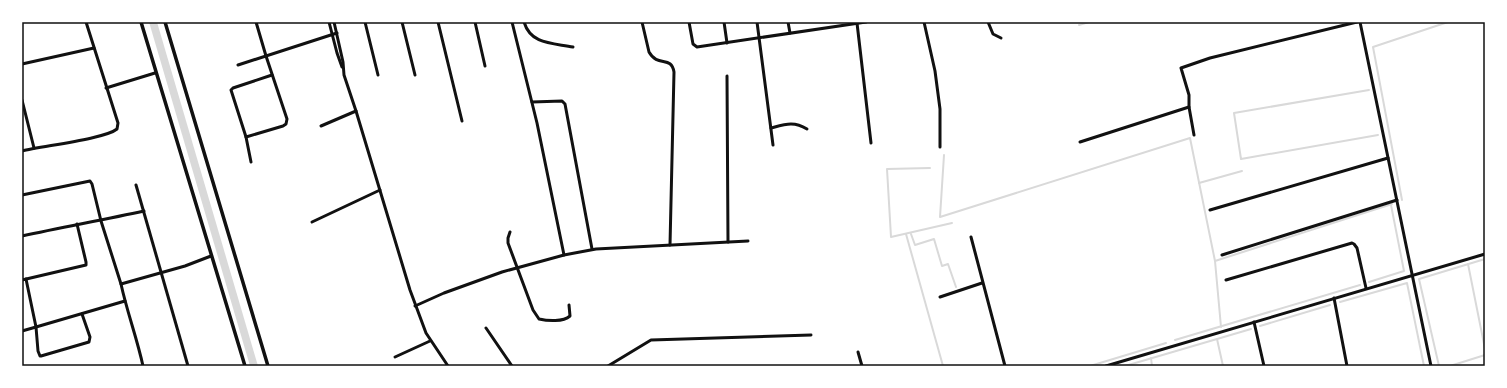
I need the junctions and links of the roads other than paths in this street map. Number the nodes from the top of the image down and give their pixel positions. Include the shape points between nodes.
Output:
1 (86, 22) edge
2 (141, 22) edge
3 (165, 22) edge
4 (256, 22) edge
5 (329, 22) edge
6 (334, 22) edge
7 (365, 22) edge
8 (402, 22) edge
9 (438, 22) edge
10 (475, 22) edge
11 (512, 22) edge
12 (524, 22) edge
13 (642, 22) edge
14 (689, 22) edge
15 (724, 22) edge
16 (757, 22) edge
17 (788, 22) edge
18 (866, 22) edge
19 (924, 22) edge
20 (988, 22) edge
21 (1358, 22) edge
22 (849, 23) edge
23 (857, 23) junction
24 (337, 33) junction
25 (790, 33) junction
26 (332, 34) junction
27 (1001, 38) dead end
28 (760, 39) junction
29 (727, 43) junction
30 (573, 47) dead end
31 (94, 48) junction
32 (266, 56) junction
33 (22, 64) edge
34 (238, 66) dead end
35 (486, 66) dead end
36 (343, 68) junction
37 (155, 73) junction
38 (272, 75) junction
39 (378, 75) dead end
40 (415, 75) dead end
41 (727, 76) dead end
42 (106, 88) junction
43 (22, 100) edge
44 (532, 102) junction
45 (1189, 107) junction
46 (23, 109) edge
47 (356, 111) junction
48 (462, 121) dead end
49 (321, 126) dead end
50 (771, 128) junction
51 (807, 130) dead end
52 (1194, 135) dead end
53 (246, 137) junction
54 (1080, 142) dead end
55 (871, 143) dead end
56 (773, 146) dead end
57 (940, 147) dead end
58 (34, 148) junction
59 (22, 151) edge
60 (1388, 158) junction
61 (252, 162) dead end
62 (136, 185) dead end
63 (380, 190) junction
64 (22, 195) edge
65 (1397, 200) junction
66 (1210, 210) dead end
67 (144, 211) junction
68 (101, 221) junction
69 (312, 222) dead end
70 (77, 224) junction
71 (510, 232) dead end
72 (22, 236) edge
73 (971, 237) dead end
74 (748, 241) dead end
75 (728, 242) junction
76 (670, 245) junction
77 (592, 249) junction
78 (1485, 254) edge
79 (564, 255) junction
80 (1222, 255) dead end
81 (211, 256) junction
82 (518, 268) junction
83 (161, 273) junction
84 (1411, 275) junction
85 (24, 280) edge
86 (1226, 280) dead end
87 (982, 283) junction
88 (121, 284) junction
89 (1366, 288) junction
90 (940, 297) dead end
91 (1334, 298) junction
92 (125, 301) junction
93 (569, 305) dead end
94 (415, 306) junction
95 (82, 314) junction
96 (1254, 322) junction
97 (36, 327) junction
98 (486, 328) dead end
99 (22, 331) edge
100 (811, 335) dead end
101 (430, 341) junction
102 (858, 352) dead end
103 (395, 357) dead end
104 (143, 366) edge
105 (188, 366) edge
106 (245, 366) edge
107 (268, 366) edge
108 (448, 366) edge
109 (512, 366) edge
110 (608, 366) edge
111 (862, 366) edge
112 (1005, 366) edge
113 (1106, 366) edge
114 (1264, 366) edge
115 (1347, 366) edge
116 (1431, 366) edge

1 - 31 street
2 - 37 street
3 - 107 street
4 - 32 street
5 - 26 street
6 - 24 street
7 - 39 street
8 - 40 street
9 - 48 street
10 - 35 street
11 - 44 street
12 - 30 street via 526,30 534,38
13 - 76 street via 651,56 658,61 670,63 674,72
14 - 29 street via 695,47
15 - 29 street
16 - 28 street
17 - 25 street
18 - 23 street
19 - 57 street via 940,109
20 - 27 street via 993,34
21 - 45 street via 1181,68 1189,95
21 - 60 street
22 - 23 street
22 - 25 street
23 - 55 street
24 - 26 street
24 - 36 street
25 - 28 street
26 - 32 street
26 - 36 street
28 - 29 street
28 - 50 street
31 - 33 street
31 - 42 street
32 - 34 street
32 - 38 street
36 - 47 street
37 - 42 street
37 - 81 street
38 - 53 street via 287,119 286,124
38 - 53 street via 230,90
41 - 75 street
42 - 58 street via 118,123 116,130
43 - 46 street
44 - 77 street via 562,101 565,104
44 - 79 street
45 - 52 street
45 - 54 street
46 - 58 street
47 - 49 street
47 - 63 street
50 - 51 street via 793,124
50 - 56 street
53 - 61 street
58 - 59 street
60 - 65 street
60 - 66 street
62 - 67 street
63 - 69 street
63 - 94 street
64 - 68 street via 90,181
65 - 80 street
65 - 84 street
67 - 68 street
67 - 83 street
68 - 70 street
68 - 88 street
70 - 72 street
70 - 85 street via 86,265
71 - 82 street via 508,243
73 - 87 street
74 - 75 street
75 - 76 street
76 - 77 street
77 - 79 street
78 - 84 street
79 - 82 street
81 - 83 street
81 - 106 street
82 - 93 street via 539,319 567,319 570,316
82 - 94 street via 444,293
83 - 88 street
83 - 105 street
84 - 89 street
84 - 116 street
85 - 97 street
86 - 89 street via 1352,243 1357,248
87 - 90 street
87 - 112 street
88 - 92 street
89 - 91 street
91 - 96 street
91 - 115 street
92 - 95 street
92 - 104 street
94 - 101 street
95 - 97 street
95 - 97 street via 90,337 89,342 42,356 38,351
96 - 113 street
96 - 114 street
97 - 99 street
98 - 109 street
100 - 110 street via 651,340
101 - 103 street
101 - 108 street
102 - 111 street

